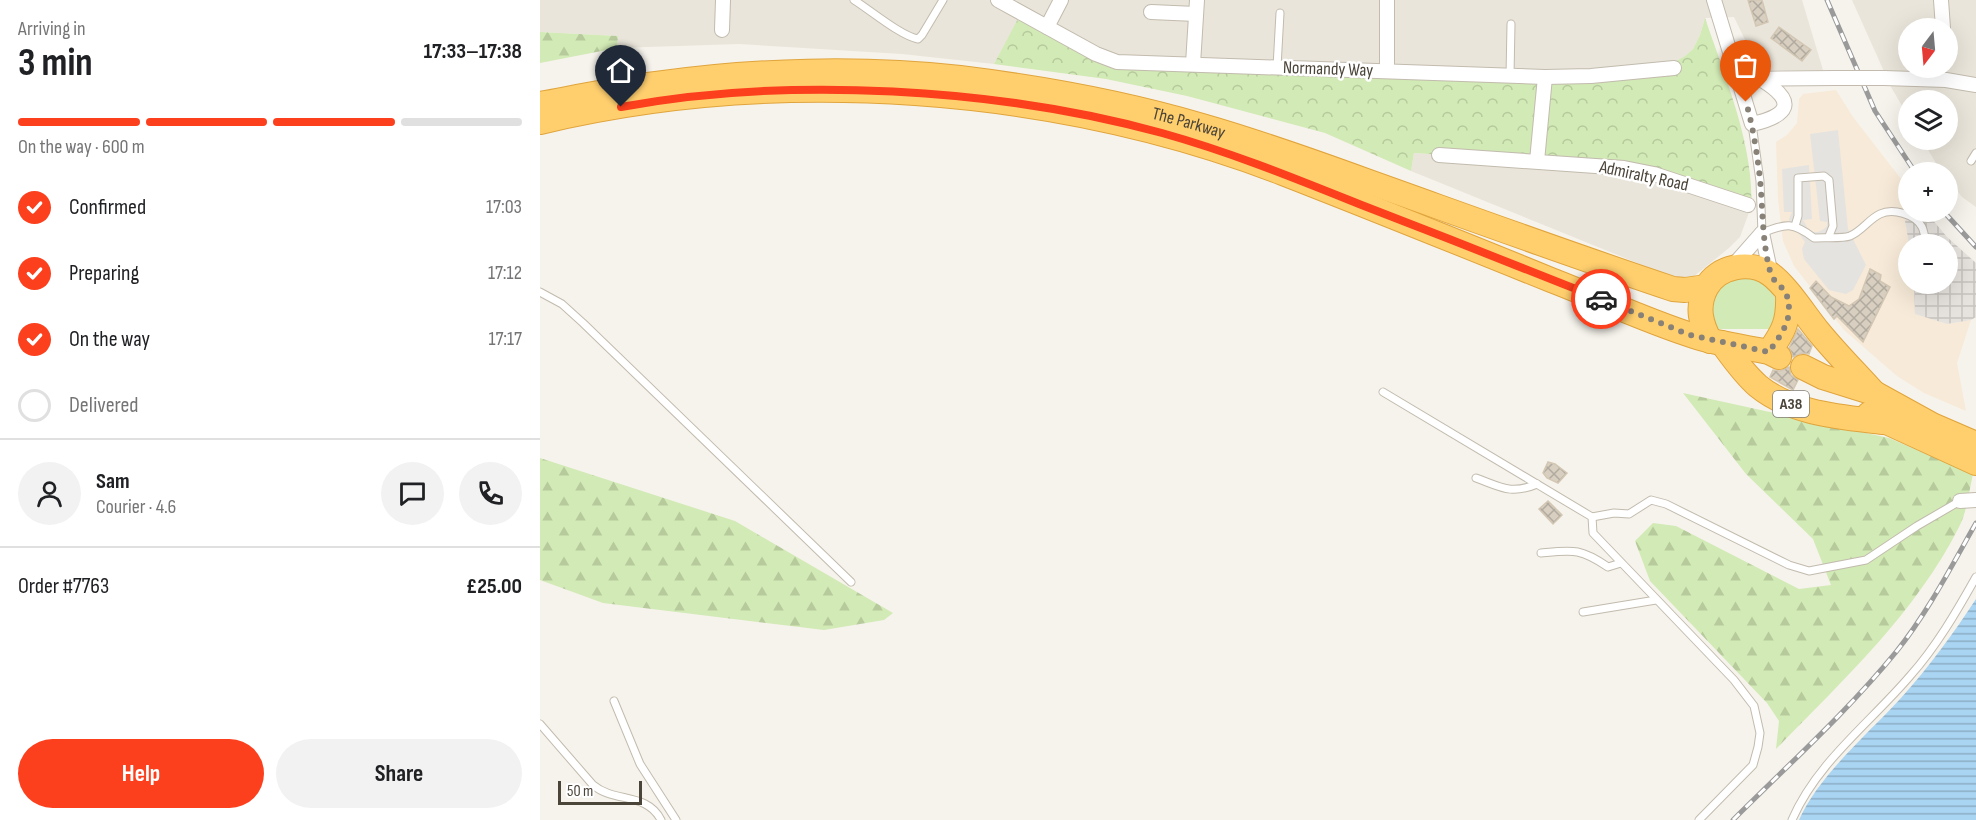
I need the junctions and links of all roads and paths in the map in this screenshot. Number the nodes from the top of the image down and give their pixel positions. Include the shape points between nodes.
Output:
1 (723, 0) edge
2 (854, 0) edge
3 (943, 0) edge
4 (998, 0) edge
5 (1061, 0) edge
6 (1197, 0) edge
7 (1387, 0) edge
8 (1713, 0) edge
9 (1941, 0) edge
10 (1151, 12) dead end
11 (1280, 13) dead end
12 (1196, 15) junction
13 (1942, 18) edge
14 (1511, 24) dead end
15 (1047, 27) junction
16 (722, 30) dead end
17 (1192, 64) junction
18 (1277, 67) junction
19 (1674, 68) dead end
20 (1388, 72) junction
21 (1510, 76) junction
22 (1545, 77) junction
23 (1898, 77) edge
24 (1957, 78) edge
25 (1739, 79) junction
26 (1762, 80) junction
27 (1802, 80) junction
28 (1976, 85) edge
29 (1783, 98) junction
30 (540, 104) edge
31 (540, 122) edge
32 (1752, 124) junction
33 (1976, 153) edge
34 (1439, 155) dead end
35 (1537, 160) junction
36 (1971, 161) dead end
37 (1748, 205) dead end
38 (1795, 226) junction
39 (1762, 233) junction
40 (1924, 234) edge
41 (1829, 236) junction
42 (1731, 268) junction
43 (1771, 275) junction
44 (1706, 287) junction
45 (540, 292) edge
46 (1788, 295) junction
47 (1716, 342) junction
48 (1383, 392) dead end
49 (1874, 393) junction
50 (1883, 422) junction
51 (1929, 433) junction
52 (1976, 444) edge
53 (1976, 463) edge
54 (1476, 478) dead end
55 (1537, 484) junction
56 (1976, 500) edge
57 (1960, 501) joint
58 (1592, 517) junction
59 (1541, 553) dead end
60 (1621, 563) junction
61 (1976, 577) edge
62 (851, 582) dead end
63 (1656, 600) junction
64 (1583, 612) dead end
65 (614, 701) dead end
66 (540, 724) edge
67 (661, 820) edge
68 (676, 820) edge
69 (1699, 820) edge
70 (1792, 820) edge

1 - 16 street
2 - 3 lane via 918,39
4 - 15 street, Normandy Way
5 - 15 street
6 - 12 street
7 - 20 street
8 - 25 street
9 - 13 street
10 - 12 street
11 - 18 lane
12 - 17 street
14 - 21 lane
15 - 17 street, Normandy Way via 1117,62
17 - 18 street, Normandy Way
18 - 20 street, Normandy Way
19 - 22 street, Normandy Way
20 - 21 street, Normandy Way
21 - 22 street, Normandy Way
22 - 35 street
23 - 27 street, bridge
24 - 28 street
25 - 26 street
25 - 32 street
26 - 27 street
26 - 29 street
27 - 29 street
29 - 32 street via 1784,106 1775,118
30 - 44 highway, The Parkway via 656,84 786,74 900,74 1016,86 1201,125 1673,289
31 - 47 highway, The Parkway via 714,95 854,90 974,99 1106,120 1162,133 1280,172
32 - 39 lane
33 - 36 lane
34 - 35 street, Admiralty Road
35 - 37 street, Admiralty Road via 1654,174 1724,192
38 - 39 lane via 1780,225
38 - 41 lane via 1814,238
38 - 41 lane via 1798,178 1824,176 1829,180 1833,225
39 - 42 street
39 - 43 street
40 - 41 lane via 1912,217 1890,211 1856,233
42 - 43 highway via 1758,268
42 - 44 highway
43 - 46 highway
44 - 47 highway via 1700,315 1704,329
45 - 62 lane via 562,304 583,323
46 - 47 highway via 1789,314 1774,355
46 - 49 highway, A38
47 - 50 highway, A38 via 1760,388 1777,398 1815,412
48 - 55 lane
49 - 50 highway, A38 via 1813,372 1859,409
49 - 51 highway, A38
50 - 51 highway, A38
51 - 52 highway, A38
51 - 53 highway, A38
54 - 55 lane via 1508,490 1522,491
55 - 58 lane
56 - 57 street
57 - 58 lane via 1866,560 1809,571 1651,500 1629,514
58 - 60 lane via 1593,533
59 - 60 lane via 1568,550 1588,554 1608,567
60 - 63 lane
61 - 70 lane via 1912,674 1813,782
63 - 64 lane
63 - 69 lane via 1754,706 1760,733 1753,765
65 - 68 lane via 640,764
66 - 67 lane via 597,789 643,801

